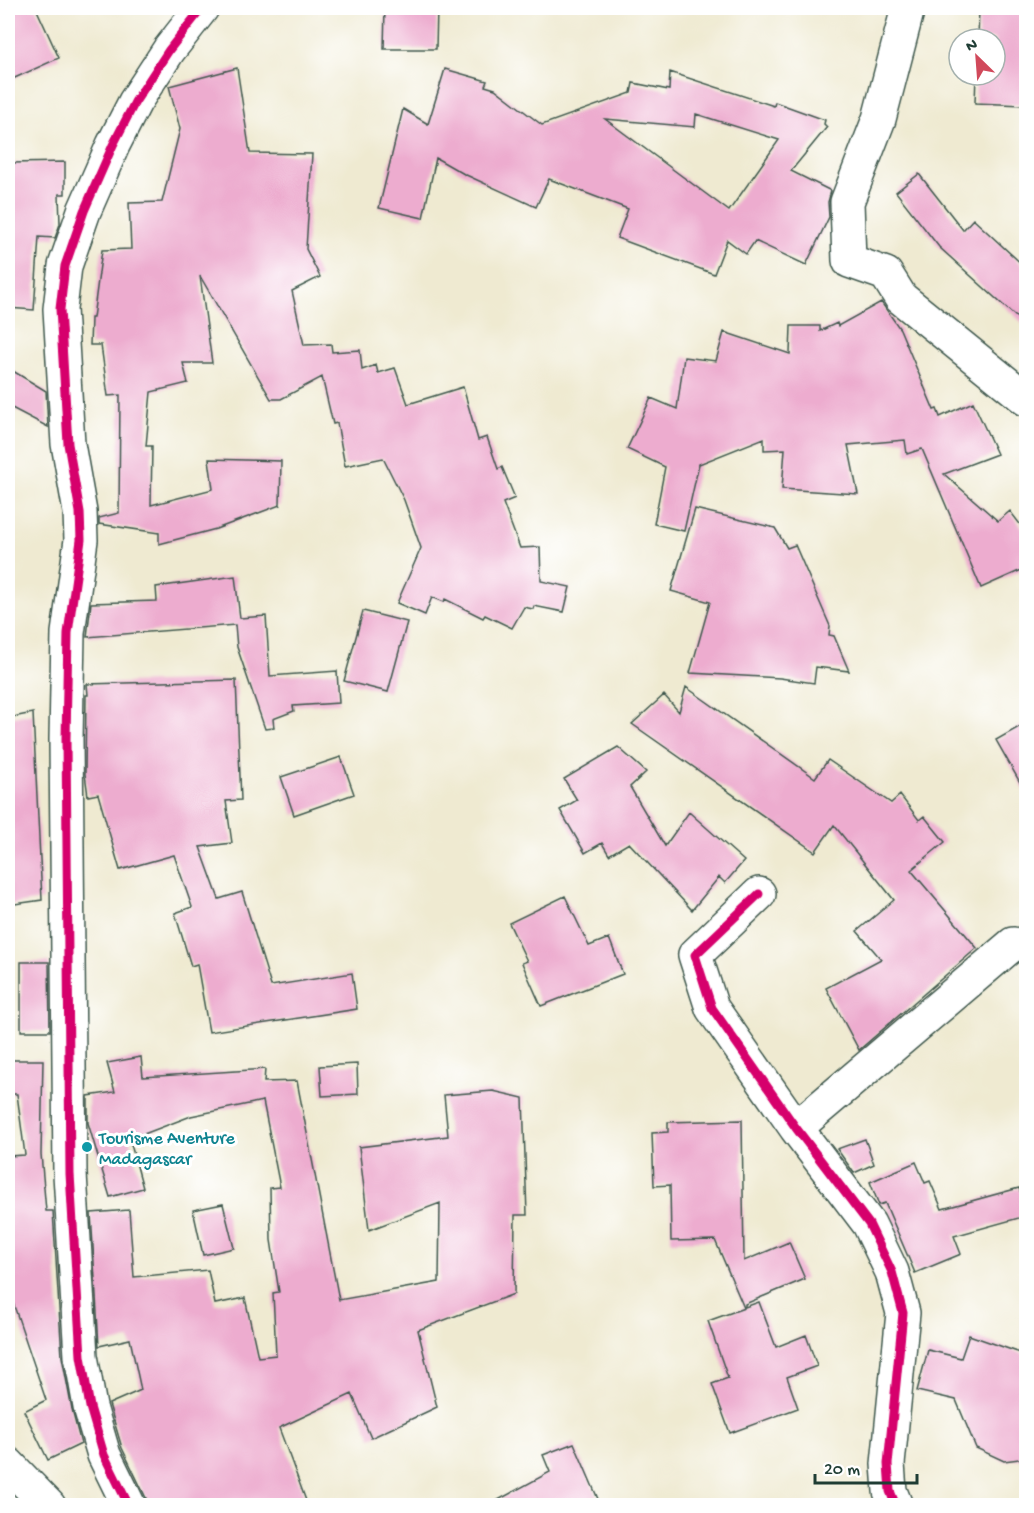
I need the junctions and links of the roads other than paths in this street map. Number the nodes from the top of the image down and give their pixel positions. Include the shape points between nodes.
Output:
1 (202, 8) edge
2 (908, 8) edge
3 (1026, 399) edge
4 (759, 894) dead end
5 (1013, 945) dead end
6 (796, 1128) junction
7 (8, 1464) edge
8 (49, 1506) edge
9 (129, 1506) edge
10 (896, 1506) edge

1 - 9 street via 135,102 113,146 65,266 60,309 68,444 81,540 68,633 66,739 70,1174 81,1356 90,1407 104,1455
2 - 3 street via 879,119 847,202 849,261 886,274 900,298
4 - 6 street via 695,955 712,1008
5 - 6 street
6 - 10 street via 869,1224 892,1272 903,1313 888,1464 890,1491
7 - 8 street

